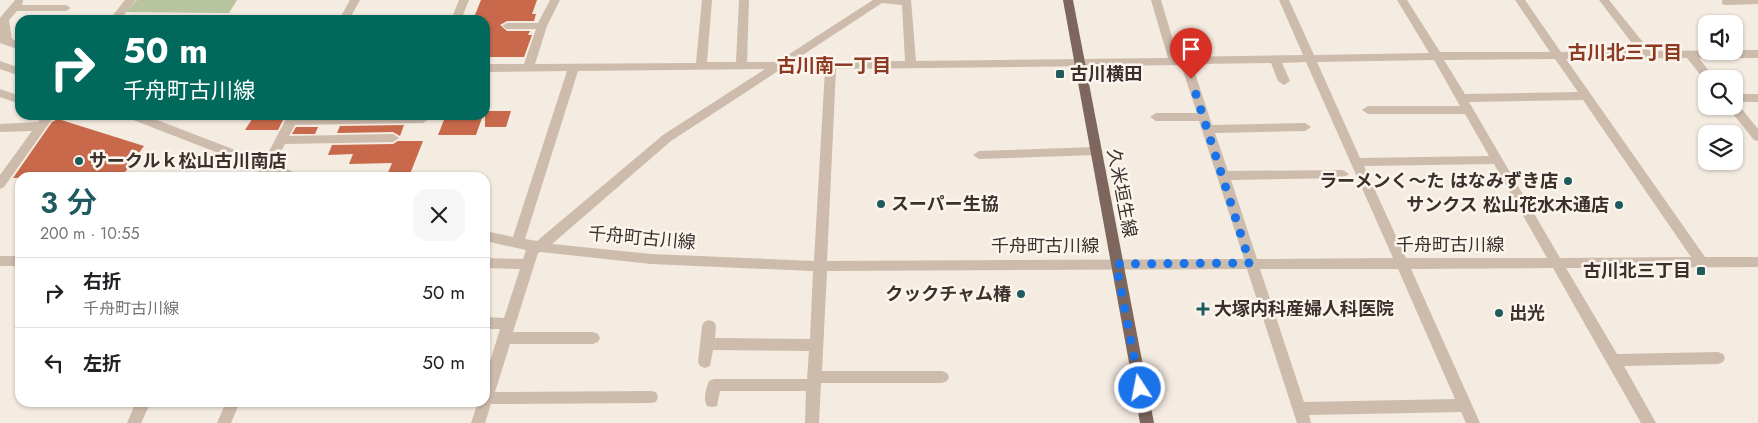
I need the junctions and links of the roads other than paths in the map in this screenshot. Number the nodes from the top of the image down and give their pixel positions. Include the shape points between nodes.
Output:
1 (131, 0) edge
2 (355, 0) edge
3 (464, 0) edge
4 (555, 0) edge
5 (707, 0) edge
6 (744, 0) edge
7 (881, 0) edge
8 (1068, 0) edge
9 (1156, 0) edge
10 (1284, 0) edge
11 (1402, 0) edge
12 (1520, 0) edge
13 (1604, 0) edge
14 (1758, 1) edge
15 (1726, 2) dead end
16 (66, 8) dead end
17 (11, 9) edge
18 (118, 15) edge
19 (347, 15) edge
20 (458, 15) edge
21 (507, 26) dead end
22 (542, 26) junction
23 (4, 40) edge
24 (1690, 54) junction
25 (1758, 54) edge
26 (1557, 55) junction
27 (1647, 55) junction
28 (1435, 56) junction
29 (1275, 58) junction
30 (1309, 58) junction
31 (1180, 60) junction
32 (1081, 63) junction
33 (0, 65) edge
34 (782, 65) junction
35 (831, 65) junction
36 (911, 65) junction
37 (701, 66) junction
38 (741, 66) junction
39 (490, 68) edge
40 (528, 68) junction
41 (574, 68) junction
42 (15, 70) edge
43 (1703, 70) edge
44 (1284, 81) dead end
45 (0, 93) edge
46 (1585, 96) junction
47 (15, 98) edge
48 (1462, 98) junction
49 (1743, 98) edge
50 (1758, 98) edge
51 (1368, 110) dead end
52 (1468, 110) junction
53 (1740, 115) edge
54 (1156, 117) dead end
55 (46, 120) edge
56 (145, 120) edge
57 (291, 120) edge
58 (1205, 123) junction
59 (42, 126) junction
60 (1305, 127) dead end
61 (1, 128) edge
62 (1757, 135) edge
63 (394, 138) dead end
64 (280, 140) junction
65 (1095, 150) junction
66 (979, 155) dead end
67 (1496, 160) junction
68 (1356, 162) junction
69 (267, 166) junction
70 (264, 172) edge
71 (282, 172) edge
72 (1343, 174) dead end
73 (1222, 176) junction
74 (0, 184) edge
75 (490, 237) edge
76 (517, 244) junction
77 (536, 248) junction
78 (0, 261) edge
79 (15, 261) edge
80 (1758, 262) edge
81 (1250, 263) junction
82 (1402, 263) junction
83 (1702, 263) junction
84 (490, 264) edge
85 (527, 264) junction
86 (1116, 264) junction
87 (1557, 264) junction
88 (819, 266) junction
89 (490, 323) edge
90 (509, 324) junction
91 (709, 326) dead end
92 (504, 338) junction
93 (593, 338) dead end
94 (707, 344) junction
95 (816, 344) junction
96 (1718, 358) dead end
97 (1613, 360) junction
98 (705, 362) dead end
99 (490, 377) edge
100 (942, 377) dead end
101 (814, 381) junction
102 (651, 397) dead end
103 (490, 401) edge
104 (712, 401) dead end
105 (1465, 405) junction
106 (142, 407) edge
107 (231, 407) edge
108 (483, 407) edge
109 (1299, 409) junction
110 (134, 423) edge
111 (224, 423) edge
112 (478, 423) edge
113 (812, 423) edge
114 (1147, 423) edge
115 (1304, 423) edge
116 (1473, 423) edge
117 (1650, 423) edge

1 - 18 street
2 - 19 street
3 - 20 street
4 - 22 street
5 - 37 street
6 - 38 street
7 - 34 street
7 - 36 street via 908,2
8 - 32 main road, 久米垣生線
9 - 31 street
10 - 30 street
11 - 28 street
12 - 26 street
13 - 27 street
14 - 15 street
16 - 17 street
17 - 23 street via 4,20
21 - 22 street
22 - 40 street
24 - 25 street
24 - 27 street
24 - 43 street
26 - 27 street
26 - 28 street
26 - 46 street
28 - 30 street
28 - 48 street
29 - 30 street
29 - 31 street
29 - 44 street
30 - 68 street
31 - 32 street
31 - 58 street
32 - 36 street
32 - 65 main road, 久米垣生線
33 - 42 street
34 - 35 street
34 - 38 street
34 - 77 street via 666,138
35 - 36 street
35 - 88 street
37 - 38 street
37 - 41 street
39 - 40 street
40 - 41 street
41 - 76 street
45 - 47 street
46 - 48 street
46 - 83 street
48 - 52 street
49 - 50 street
51 - 52 street
52 - 67 street
53 - 62 street
54 - 58 street
55 - 59 street
56 - 69 street
57 - 64 street
58 - 60 street
58 - 73 street
59 - 61 street
59 - 74 street
63 - 64 street
64 - 69 street
65 - 66 street
65 - 86 main road, 久米垣生線
67 - 68 street
67 - 87 street
68 - 82 street
69 - 70 street
69 - 71 street
72 - 73 street via 1329,180
73 - 81 street
75 - 76 street, 千舟町古川線
76 - 77 street, 千舟町古川線
77 - 85 street
77 - 88 street, 千舟町古川線 via 676,262
78 - 79 street
80 - 83 street, 千舟町古川線
81 - 82 street, 千舟町古川線
81 - 86 street, 千舟町古川線
81 - 109 street
82 - 87 street, 千舟町古川線
82 - 105 street
83 - 87 street, 千舟町古川線
84 - 85 street
85 - 90 street
86 - 88 street, 千舟町古川線
86 - 114 main road, 久米垣生線
87 - 97 street
88 - 95 street
89 - 90 street
90 - 92 street
91 - 94 street
92 - 93 street
92 - 99 street
94 - 95 street
94 - 98 street
95 - 101 street
96 - 97 street
97 - 117 street
100 - 101 street
101 - 104 street via 714,385
101 - 113 street
102 - 103 street
105 - 109 street
105 - 116 street
106 - 110 street
107 - 111 street
108 - 112 street
109 - 115 street

